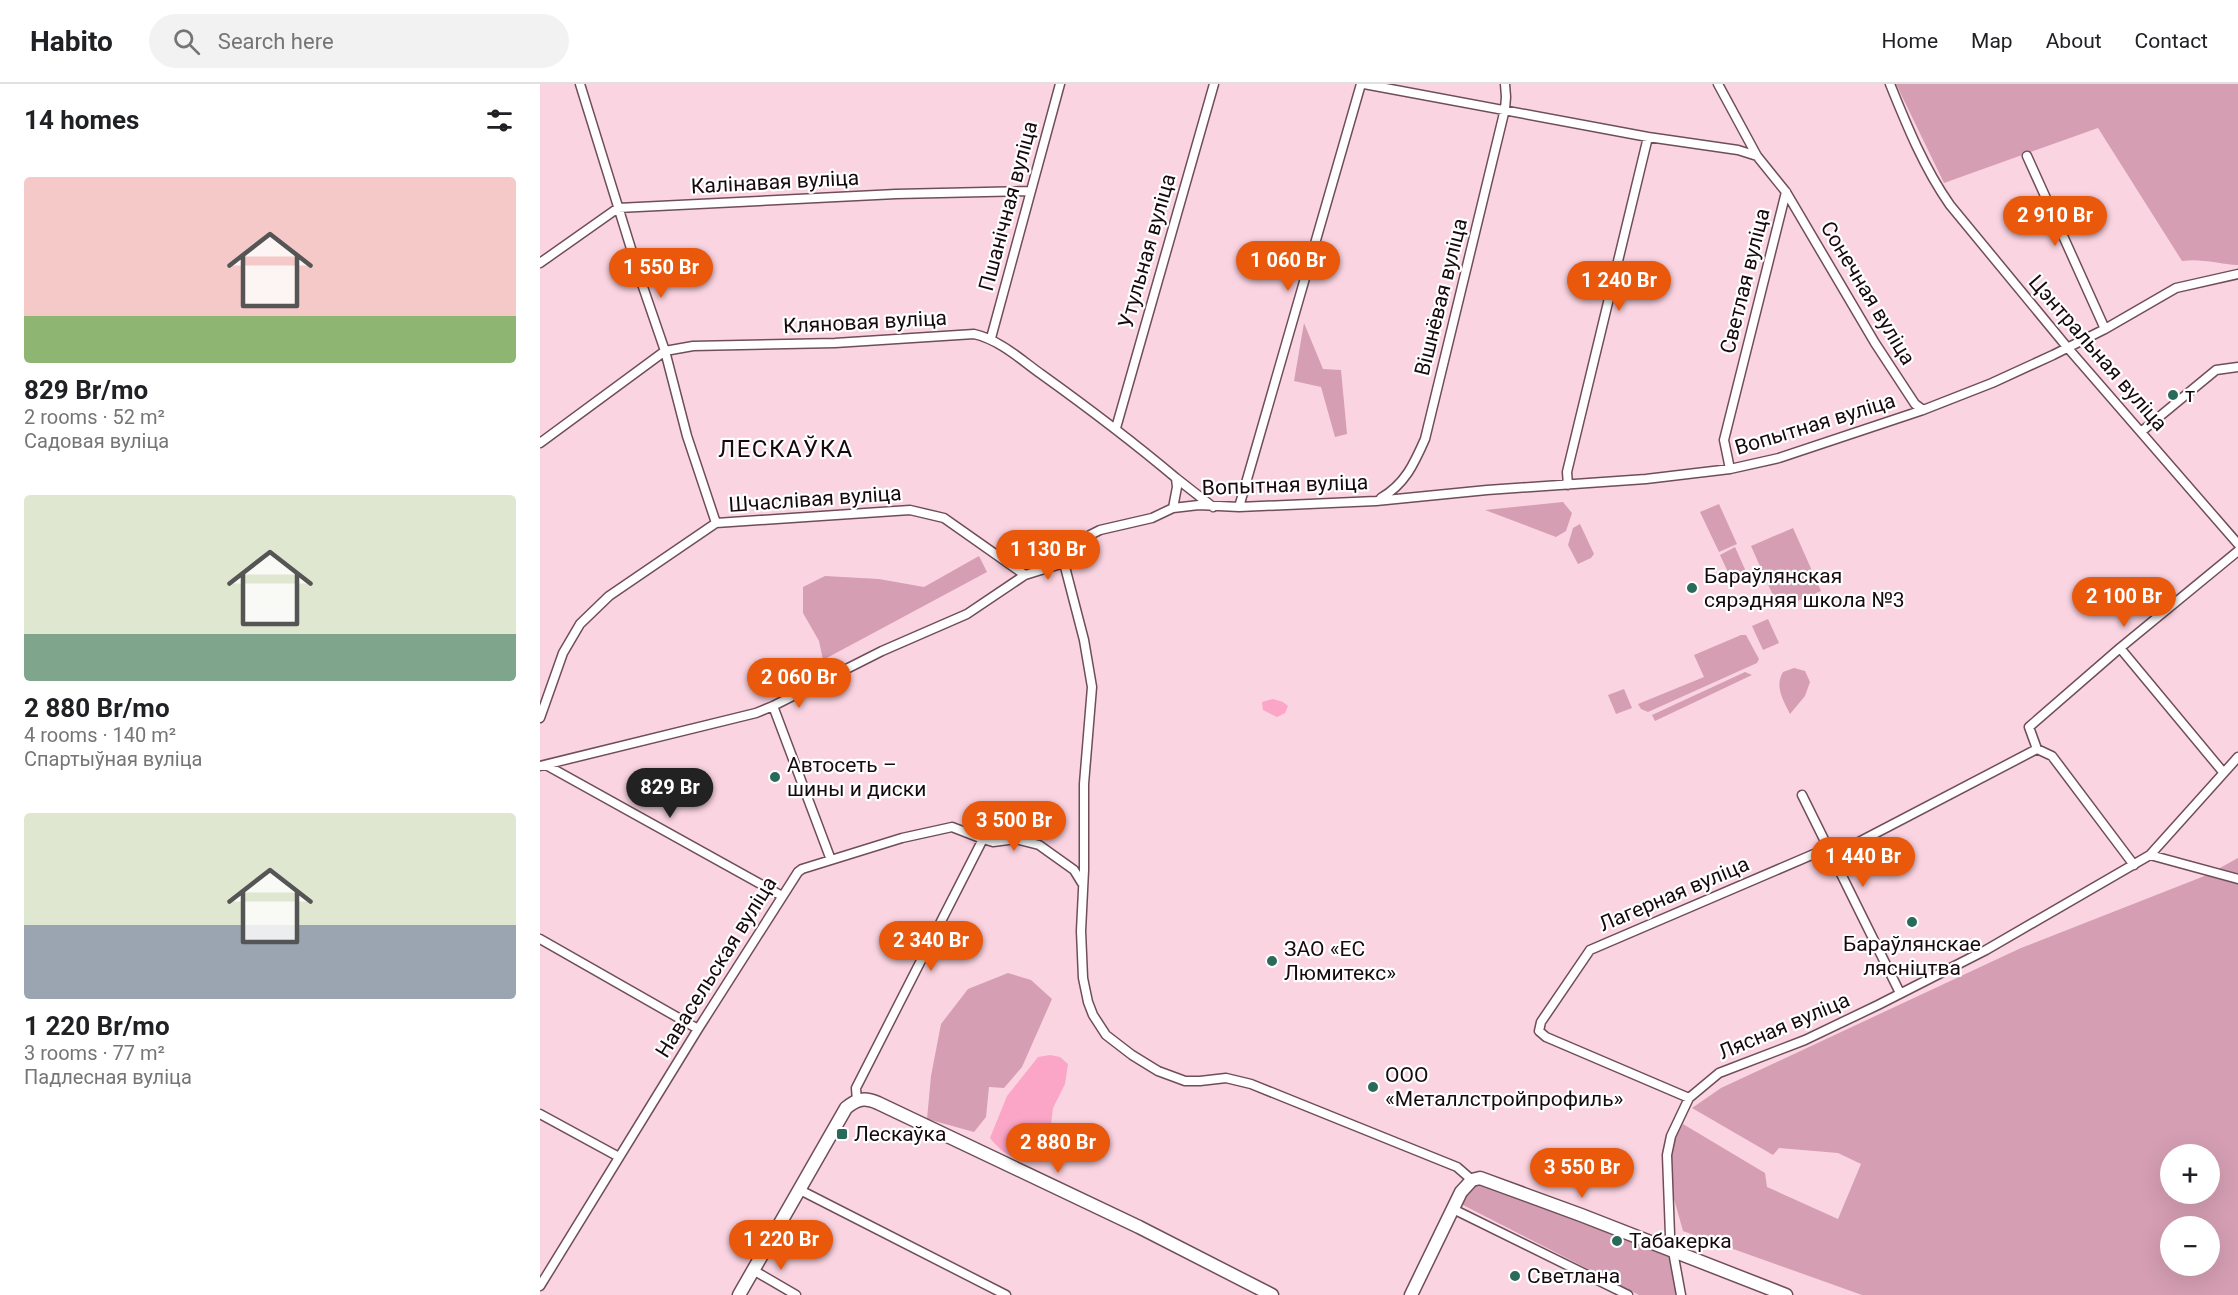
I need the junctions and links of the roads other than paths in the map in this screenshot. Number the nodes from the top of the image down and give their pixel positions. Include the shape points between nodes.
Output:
1 (580, 84) edge
2 (1060, 84) edge
3 (1214, 84) edge
4 (1363, 84) edge
5 (1505, 84) edge
6 (1718, 84) edge
7 (1890, 84) edge
8 (1505, 110) junction
9 (1648, 137) junction
10 (1757, 156) junction
11 (2027, 156) dead end
12 (1030, 191) junction
13 (1786, 192) junction
14 (618, 208) junction
15 (540, 263) edge
16 (2238, 274) edge
17 (2105, 329) junction
18 (991, 338) junction
19 (2067, 346) junction
20 (665, 351) junction
21 (2238, 367) edge
22 (1923, 410) junction
23 (1116, 428) junction
24 (2142, 431) junction
25 (540, 443) edge
26 (1730, 469) junction
27 (1176, 478) junction
28 (1568, 485) junction
29 (1376, 501) junction
30 (1213, 507) junction
31 (1239, 507) junction
32 (1173, 508) junction
33 (716, 523) junction
34 (2238, 544) edge
35 (2238, 551) edge
36 (1064, 563) junction
37 (1025, 575) junction
38 (2120, 648) junction
39 (773, 706) junction
40 (540, 718) edge
41 (2037, 749) junction
42 (2238, 757) edge
43 (543, 765) edge
44 (2223, 772) junction
45 (1802, 795) dead end
46 (983, 840) junction
47 (1828, 848) junction
48 (2150, 855) junction
49 (1832, 856) junction
50 (831, 860) junction
51 (2134, 865) junction
52 (2238, 879) edge
53 (1082, 884) junction
54 (782, 896) junction
55 (540, 939) edge
56 (1900, 993) junction
57 (698, 1029) junction
58 (1689, 1098) junction
59 (857, 1101) junction
60 (540, 1114) edge
61 (619, 1157) junction
62 (1476, 1179) junction
63 (800, 1190) junction
64 (1453, 1209) junction
65 (1674, 1252) junction
66 (753, 1270) junction
67 (540, 1286) edge
68 (739, 1295) edge
69 (796, 1295) edge
70 (1006, 1295) edge
71 (1272, 1295) edge
72 (1411, 1295) edge
73 (1628, 1295) edge
74 (1681, 1295) edge
75 (1786, 1295) edge

1 - 14 street
2 - 12 street, Пшанічная вуліца
3 - 23 street, Утульная вуліца
4 - 8 street
4 - 31 street
5 - 8 street, Вішнёвая вуліца
6 - 10 street, Светлая вуліца
7 - 19 street, Цэнтральная вуліца via 1911,135 1950,206
8 - 9 street
8 - 29 street, Вішнёвая вуліца via 1425,439 1404,480
9 - 10 street
9 - 28 street via 1567,472
10 - 13 street, Светлая вуліца
11 - 17 street
12 - 14 street, Калінавая вуліца
12 - 18 street, Пшанічная вуліца
13 - 22 street, Сонечная вуліца via 1875,343 1915,404
13 - 26 street, Светлая вуліца via 1724,440
14 - 15 street
14 - 20 street
16 - 17 street, Вопытная вуліца via 2176,288
17 - 19 street, Вопытная вуліца
18 - 20 street, Кляновая вуліца via 974,334 834,343 693,346
18 - 23 street, Кляновая вуліца
19 - 22 street, Вопытная вуліца
19 - 24 street, Цэнтральная вуліца
20 - 25 street, Кляновая вуліца
20 - 33 street via 687,436
21 - 24 street via 2216,370
22 - 26 street, Вопытная вуліца via 1779,458
23 - 27 street, Кляновая вуліца
24 - 34 street, Цэнтральная вуліца
26 - 28 street, Вопытная вуліца
27 - 30 street, Кляновая вуліца
27 - 32 street
28 - 29 street, Вопытная вуліца
29 - 31 street, Вопытная вуліца
30 - 31 street, Вопытная вуліца
30 - 32 street, Вопытная вуліца
32 - 36 street, Вопытная вуліца via 1152,518 1090,535 1075,546
33 - 37 street, Шчаслівая вуліца via 925,512 944,518
33 - 40 street, Шчаслівая вуліца via 609,596 580,624 564,653
35 - 38 street
36 - 37 street
36 - 53 street via 1092,687 1084,784
37 - 39 street via 967,614
38 - 41 street via 2029,728
38 - 44 street
39 - 43 street
39 - 50 street
41 - 49 street
41 - 51 street via 2052,756
42 - 44 street, Лясная вуліца
43 - 54 street
44 - 48 street, Лясная вуліца
45 - 47 street
46 - 50 street, Навасельская вуліца via 952,827
46 - 53 street, Навасельская вуліца via 1016,839 1039,845 1074,870
46 - 59 street via 856,1088
47 - 49 street
47 - 58 street, Лагерная вуліца via 1590,950 1541,1022 1539,1031 1546,1037
48 - 51 street, Лясная вуліца
48 - 52 street
49 - 56 street
50 - 54 street, Навасельская вуліца via 798,872
51 - 56 street, Лясная вуліца via 1986,950
53 - 62 street via 1080,938 1085,991 1096,1020 1116,1043 1171,1077 1192,1081 1226,1078 1251,1084 1458,1167
54 - 57 street, Навасельская вуліца
55 - 57 street
56 - 58 street, Лясная вуліца via 1805,1040 1719,1073
57 - 61 street, Навасельская вуліца
58 - 65 street via 1671,1136 1668,1155
59 - 63 main road via 846,1108
59 - 71 main road via 869,1099 878,1103
60 - 61 street
61 - 67 street, Навасельская вуліца
62 - 64 main road via 1466,1184
62 - 65 main road via 1588,1217
63 - 66 main road
63 - 70 street
64 - 72 main road
64 - 73 street
65 - 74 street
65 - 75 main road
66 - 68 main road
66 - 69 street

